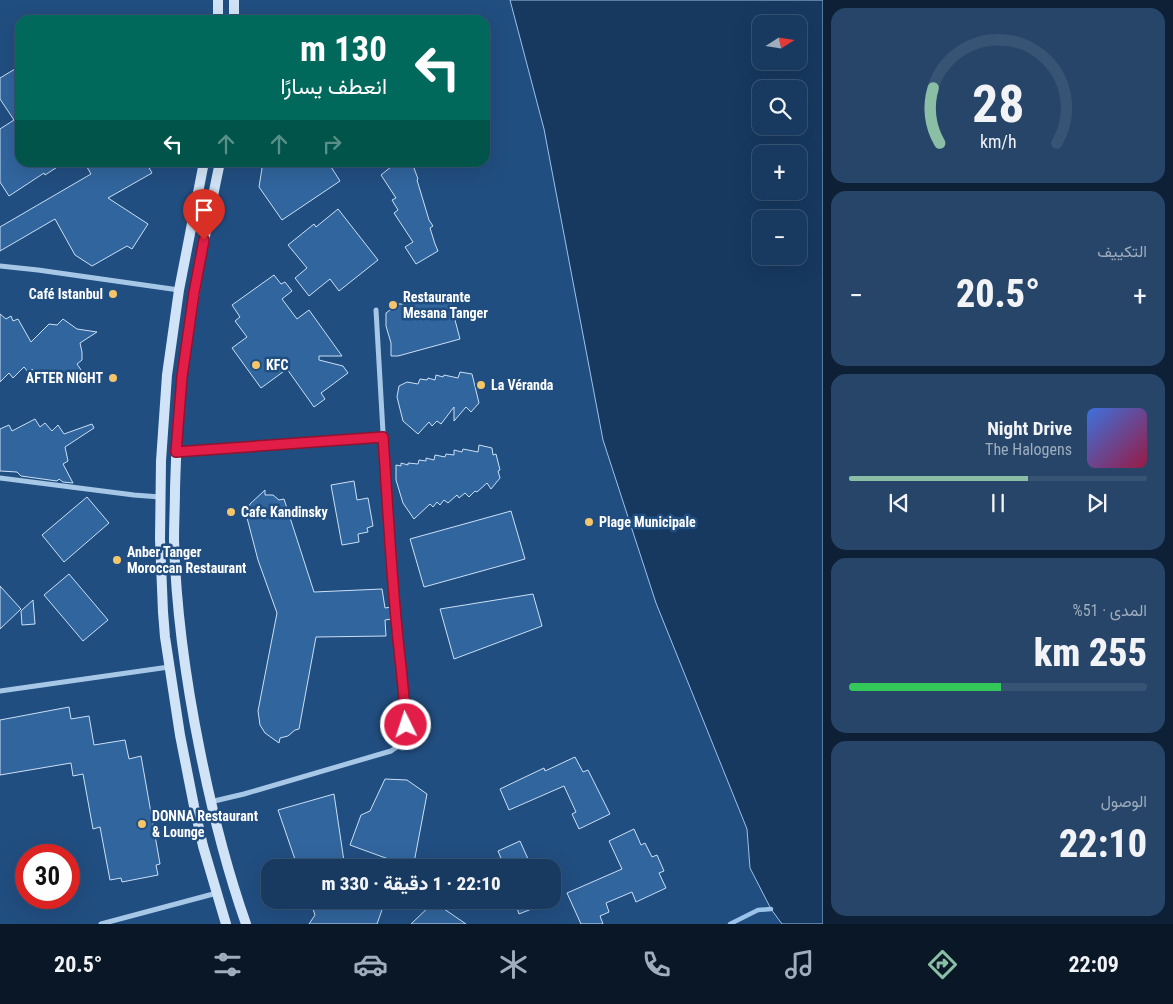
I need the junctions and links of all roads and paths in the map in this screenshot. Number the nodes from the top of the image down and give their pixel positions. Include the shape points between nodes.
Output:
1 (218, 0) edge
2 (234, 0) edge
3 (218, 15) edge
4 (234, 15) edge
5 (203, 167) edge
6 (219, 167) edge
7 (0, 266) edge
8 (179, 290) junction
9 (376, 310) dead end
10 (383, 437) junction
11 (176, 452) junction
12 (0, 478) edge
13 (160, 497) junction
14 (169, 667) junction
15 (0, 691) edge
16 (210, 802) junction
17 (217, 893) junction
18 (101, 924) edge
19 (226, 924) edge
20 (246, 924) edge

1 - 3 main road
2 - 4 main road
5 - 8 main road
6 - 11 main road via 194,293
7 - 8 street
8 - 13 main road via 166,375
9 - 10 street
10 - 11 street
10 - 16 street via 390,555 405,707 404,739 391,751
11 - 16 main road via 174,539 181,636
12 - 13 street
13 - 14 main road via 163,612
14 - 15 street
14 - 17 main road via 194,806
16 - 20 main road
17 - 18 street
17 - 19 main road

